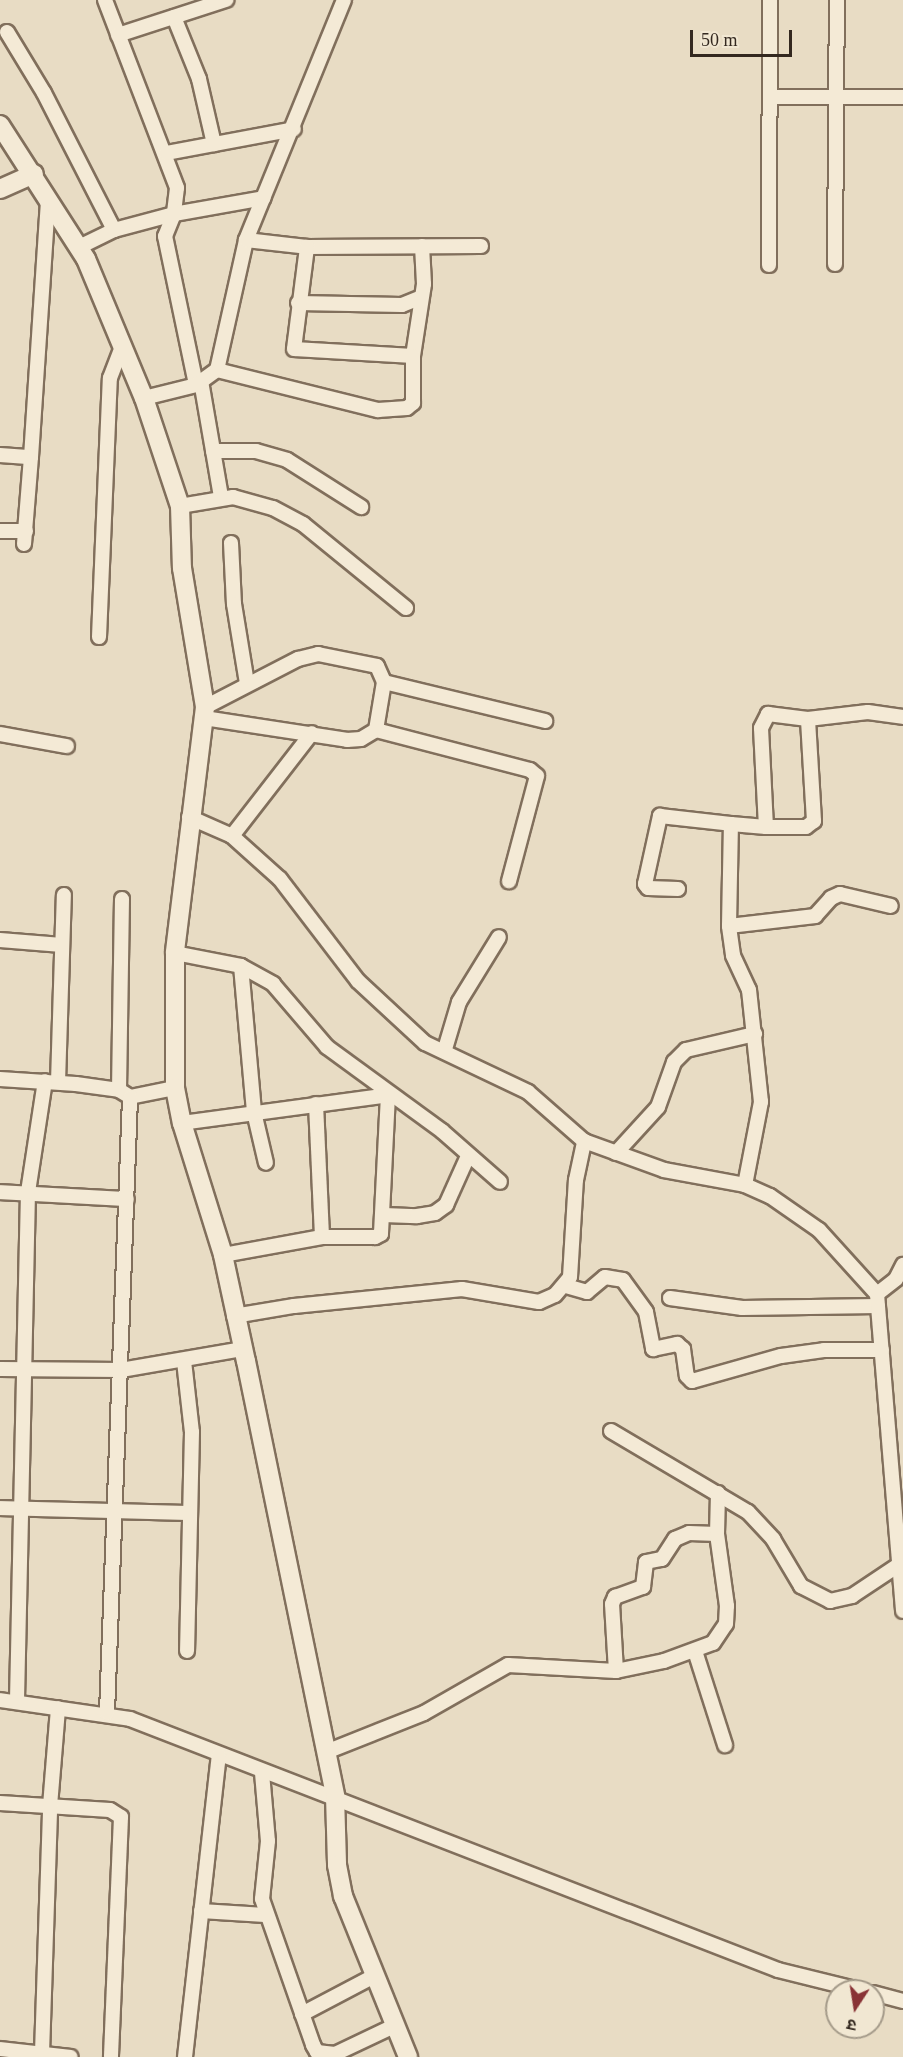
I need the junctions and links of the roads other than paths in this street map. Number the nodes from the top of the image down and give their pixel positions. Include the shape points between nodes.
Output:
1 (105, 0) edge
2 (226, 0) edge
3 (344, 0) edge
4 (770, 0) edge
5 (837, 0) edge
6 (174, 18) junction
7 (7, 32) dead end
8 (118, 34) junction
9 (770, 97) junction
10 (838, 97) junction
11 (903, 98) edge
12 (0, 125) edge
13 (294, 129) junction
14 (214, 144) junction
15 (166, 153) junction
16 (34, 174) junction
17 (0, 189) edge
18 (48, 196) junction
19 (264, 198) junction
20 (174, 214) junction
21 (114, 230) junction
22 (246, 240) junction
23 (422, 246) junction
24 (481, 246) dead end
25 (79, 247) junction
26 (307, 247) junction
27 (835, 264) dead end
28 (769, 265) dead end
29 (419, 298) junction
30 (298, 303) junction
31 (122, 346) junction
32 (413, 356) junction
33 (217, 370) junction
34 (198, 383) junction
35 (144, 398) junction
36 (213, 451) junction
37 (0, 455) edge
38 (31, 457) junction
39 (222, 497) junction
40 (180, 506) junction
41 (361, 507) dead end
42 (0, 531) edge
43 (231, 543) dead end
44 (406, 608) dead end
45 (99, 637) dead end
46 (384, 682) junction
47 (248, 683) junction
48 (204, 712) junction
49 (903, 717) edge
50 (808, 719) junction
51 (545, 721) dead end
52 (376, 730) junction
53 (0, 734) edge
54 (312, 734) junction
55 (67, 746) dead end
56 (189, 817) junction
57 (731, 824) junction
58 (766, 827) junction
59 (232, 836) junction
60 (509, 881) dead end
61 (678, 889) dead end
62 (64, 895) dead end
63 (122, 898) dead end
64 (891, 906) dead end
65 (729, 926) junction
66 (500, 937) dead end
67 (0, 940) edge
68 (62, 945) junction
69 (175, 953) junction
70 (241, 966) junction
71 (755, 1034) junction
72 (445, 1049) junction
73 (0, 1079) edge
74 (51, 1082) junction
75 (175, 1088) junction
76 (124, 1094) junction
77 (388, 1095) junction
78 (316, 1104) junction
79 (254, 1112) junction
80 (182, 1123) junction
81 (584, 1141) junction
82 (616, 1153) junction
83 (468, 1156) junction
84 (266, 1163) dead end
85 (500, 1182) dead end
86 (745, 1185) junction
87 (0, 1192) edge
88 (28, 1192) junction
89 (128, 1199) junction
90 (384, 1215) junction
91 (322, 1238) junction
92 (223, 1255) junction
93 (903, 1265) edge
94 (566, 1286) junction
95 (670, 1298) dead end
96 (878, 1300) junction
97 (234, 1316) junction
98 (243, 1349) junction
99 (882, 1350) junction
100 (184, 1361) junction
101 (0, 1369) edge
102 (24, 1369) junction
103 (121, 1370) junction
104 (611, 1431) dead end
105 (898, 1454) edge
106 (718, 1493) junction
107 (21, 1508) junction
108 (0, 1509) edge
109 (113, 1511) junction
110 (190, 1513) junction
111 (717, 1534) junction
112 (900, 1563) junction
113 (903, 1611) edge
114 (187, 1651) dead end
115 (695, 1651) junction
116 (616, 1671) junction
117 (0, 1700) edge
118 (17, 1700) junction
119 (58, 1708) junction
120 (106, 1713) junction
121 (725, 1745) dead end
122 (326, 1752) junction
123 (219, 1755) junction
124 (262, 1773) junction
125 (335, 1796) junction
126 (0, 1803) edge
127 (50, 1806) junction
128 (201, 1911) junction
129 (265, 1915) junction
130 (374, 1976) junction
131 (825, 1982) edge
132 (885, 1996) edge
133 (903, 2001) edge
134 (302, 2014) junction
135 (394, 2026) junction
136 (7, 2052) edge
137 (42, 2053) junction
138 (71, 2057) edge
139 (111, 2057) edge
140 (185, 2057) edge
141 (408, 2057) edge

1 - 8 street
2 - 6 street
3 - 13 street
4 - 9 street
5 - 10 street
6 - 8 street
6 - 14 street via 199,79
7 - 21 street via 44,93
8 - 15 street
9 - 10 street
9 - 28 street
10 - 11 street
10 - 27 street
12 - 16 street
13 - 14 street
13 - 19 street
14 - 15 street
15 - 20 street via 177,188
16 - 17 street
16 - 18 street
18 - 25 street
18 - 38 street
19 - 20 street
19 - 22 street
20 - 21 street
20 - 34 street via 165,236
21 - 25 street
22 - 26 street
22 - 33 street
23 - 24 street
23 - 26 street
23 - 29 street via 424,284
25 - 31 street
26 - 30 street
29 - 30 street via 402,305
29 - 32 street
30 - 32 street via 294,349
31 - 35 street
31 - 45 street via 110,378
32 - 33 street via 414,391 412,404 407,408 378,410 344,404
33 - 34 street
34 - 35 street
34 - 36 street
35 - 40 street
36 - 39 street
36 - 41 street via 256,451 287,460
37 - 38 street
38 - 42 street via 25,538
39 - 40 street
39 - 44 street via 258,501 303,524
40 - 48 street via 182,568
43 - 47 street via 234,604
46 - 47 street via 377,666 318,654 298,659
46 - 51 street
46 - 52 street
47 - 48 street
48 - 54 street
48 - 56 street
49 - 50 street via 868,712
50 - 58 street via 814,821 806,827
50 - 58 street via 768,714 764,720
52 - 54 street via 361,739 347,740
52 - 60 street via 530,770 537,776
53 - 55 street
54 - 59 street
56 - 59 street
56 - 69 street
57 - 58 street
57 - 61 street via 660,816 645,884 659,890
57 - 65 street
59 - 72 street via 302,904 358,981 426,1043
62 - 68 street
63 - 76 street
64 - 65 street via 840,894 834,895 815,916
65 - 71 street via 733,955 749,990
66 - 72 street via 459,1002
67 - 68 street
68 - 74 street
69 - 70 street
69 - 75 street
70 - 77 street via 273,984 327,1047
70 - 79 street
71 - 82 street via 686,1050 674,1062 658,1107
71 - 86 street via 761,1102
72 - 81 street via 528,1092
73 - 74 street
74 - 76 street
74 - 88 street
75 - 76 street
75 - 80 street
76 - 89 street
77 - 78 street
77 - 83 street via 442,1131
77 - 90 street
78 - 79 street
78 - 91 street
79 - 80 street
79 - 84 street
80 - 92 street
81 - 82 street
81 - 94 street
82 - 86 street via 664,1170
83 - 85 street
83 - 90 street via 441,1209 417,1216
86 - 96 street via 770,1196 819,1230
87 - 88 street
88 - 89 street
88 - 102 street
89 - 103 street
90 - 91 street via 383,1230 375,1237
91 - 92 street
92 - 97 street
93 - 96 street
94 - 97 street via 539,1302 462,1289
94 - 99 street via 587,1292 605,1277 623,1280 646,1312 653,1349 677,1344 683,1349 687,1376 692,1381 781,1356 824,1350
95 - 96 street via 742,1308
96 - 99 street
97 - 98 street
98 - 100 street
98 - 122 street
99 - 105 street
100 - 103 street
100 - 110 street via 192,1432
101 - 102 street
102 - 103 street
102 - 107 street
103 - 109 street
104 - 106 street
105 - 112 street
106 - 111 street
106 - 112 street via 748,1512 773,1539 801,1586 830,1601 852,1596
107 - 108 street
107 - 109 street
107 - 118 street
109 - 110 street
109 - 120 street
110 - 114 street
111 - 115 street via 726,1624 712,1643
111 - 116 street via 690,1533 675,1539 662,1559 646,1562 644,1587 615,1597 612,1604
112 - 113 street
115 - 116 street
115 - 121 street
116 - 122 street via 508,1665 424,1713
117 - 118 street
118 - 119 street
119 - 120 street
119 - 127 street
120 - 123 street
122 - 125 street
123 - 124 street
123 - 128 street
124 - 125 street
124 - 129 street via 268,1841 262,1885
125 - 130 street via 337,1865 343,1896
125 - 131 street via 778,1970
126 - 127 street
127 - 137 street
127 - 139 street via 110,1810 121,1817
128 - 129 street
128 - 140 street
129 - 134 street
130 - 134 street
130 - 135 street
132 - 133 street
134 - 135 street via 321,2054 334,2054
135 - 141 street
136 - 137 street
137 - 138 street

